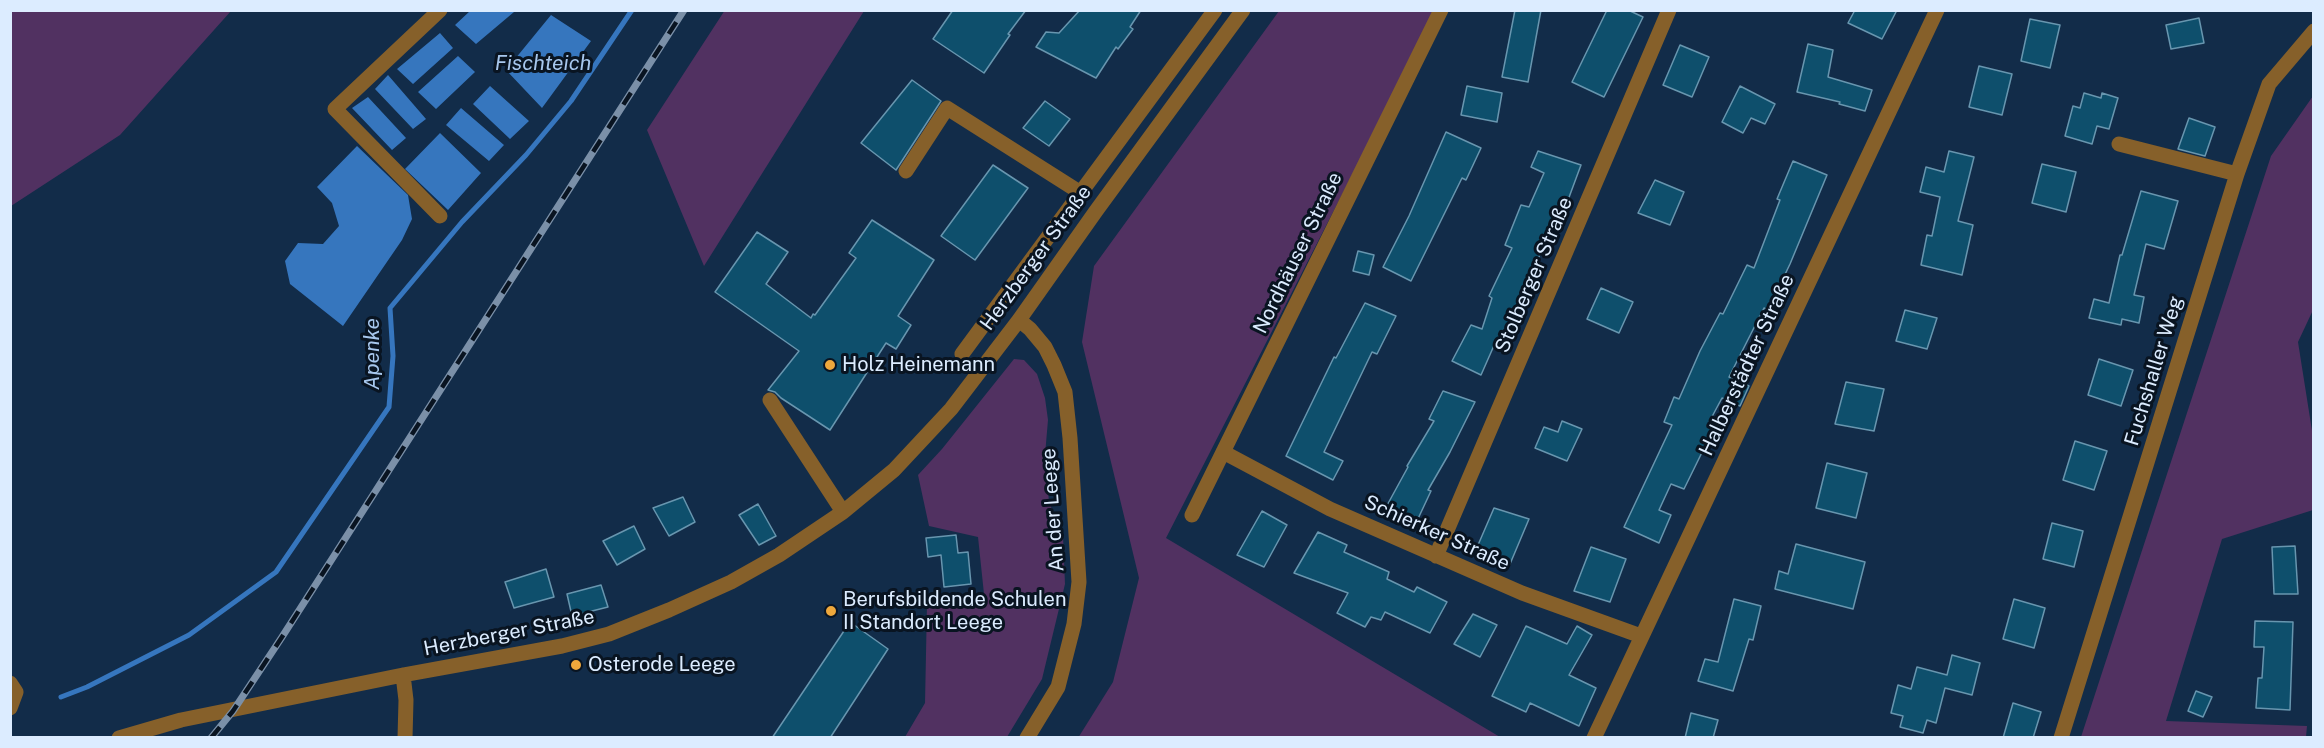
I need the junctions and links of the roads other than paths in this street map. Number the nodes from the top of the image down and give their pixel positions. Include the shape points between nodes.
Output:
1 (440, 10) edge
2 (1215, 10) edge
3 (1243, 10) edge
4 (1441, 10) edge
5 (1669, 10) edge
6 (1937, 10) edge
7 (2313, 31) edge
8 (2119, 144) dead end
9 (906, 171) dead end
10 (2237, 174) junction
11 (1081, 194) junction
12 (440, 216) dead end
13 (1019, 320) junction
14 (962, 354) dead end
15 (770, 400) dead end
16 (1223, 452) junction
17 (843, 512) junction
18 (1192, 515) dead end
19 (1436, 556) junction
20 (1641, 636) junction
21 (403, 675) junction
22 (10, 683) edge
23 (10, 708) edge
24 (120, 738) edge
25 (405, 738) edge
26 (1027, 738) edge
27 (1594, 738) edge
28 (2061, 738) edge

1 - 12 street via 335,110
2 - 11 street, Herzberger Straße
3 - 13 street, Herzberger Straße
4 - 16 street, Nordhäuser Straße
5 - 19 street, Stolberger Straße
6 - 20 street, Halberstädter Straße
7 - 10 street, Fuchshaller Weg via 2269,84
8 - 10 street
9 - 11 street, Herzberger Straße via 947,108
10 - 28 street, Fuchshaller Weg
11 - 14 street, Herzberger Straße
13 - 17 street, Herzberger Straße via 923,440
13 - 26 street, An der Leege via 1045,347 1065,392 1079,582 1074,624 1058,687
15 - 17 street
16 - 18 street, Nordhäuser Straße
16 - 19 street, Schierker Straße via 1330,509
17 - 21 street, Herzberger Straße via 731,582 609,634
19 - 20 street, Schierker Straße via 1522,593
20 - 27 street, Halberstädter Straße
21 - 24 street, Herzberger Straße via 182,720
21 - 25 street
22 - 23 street via 16,692

